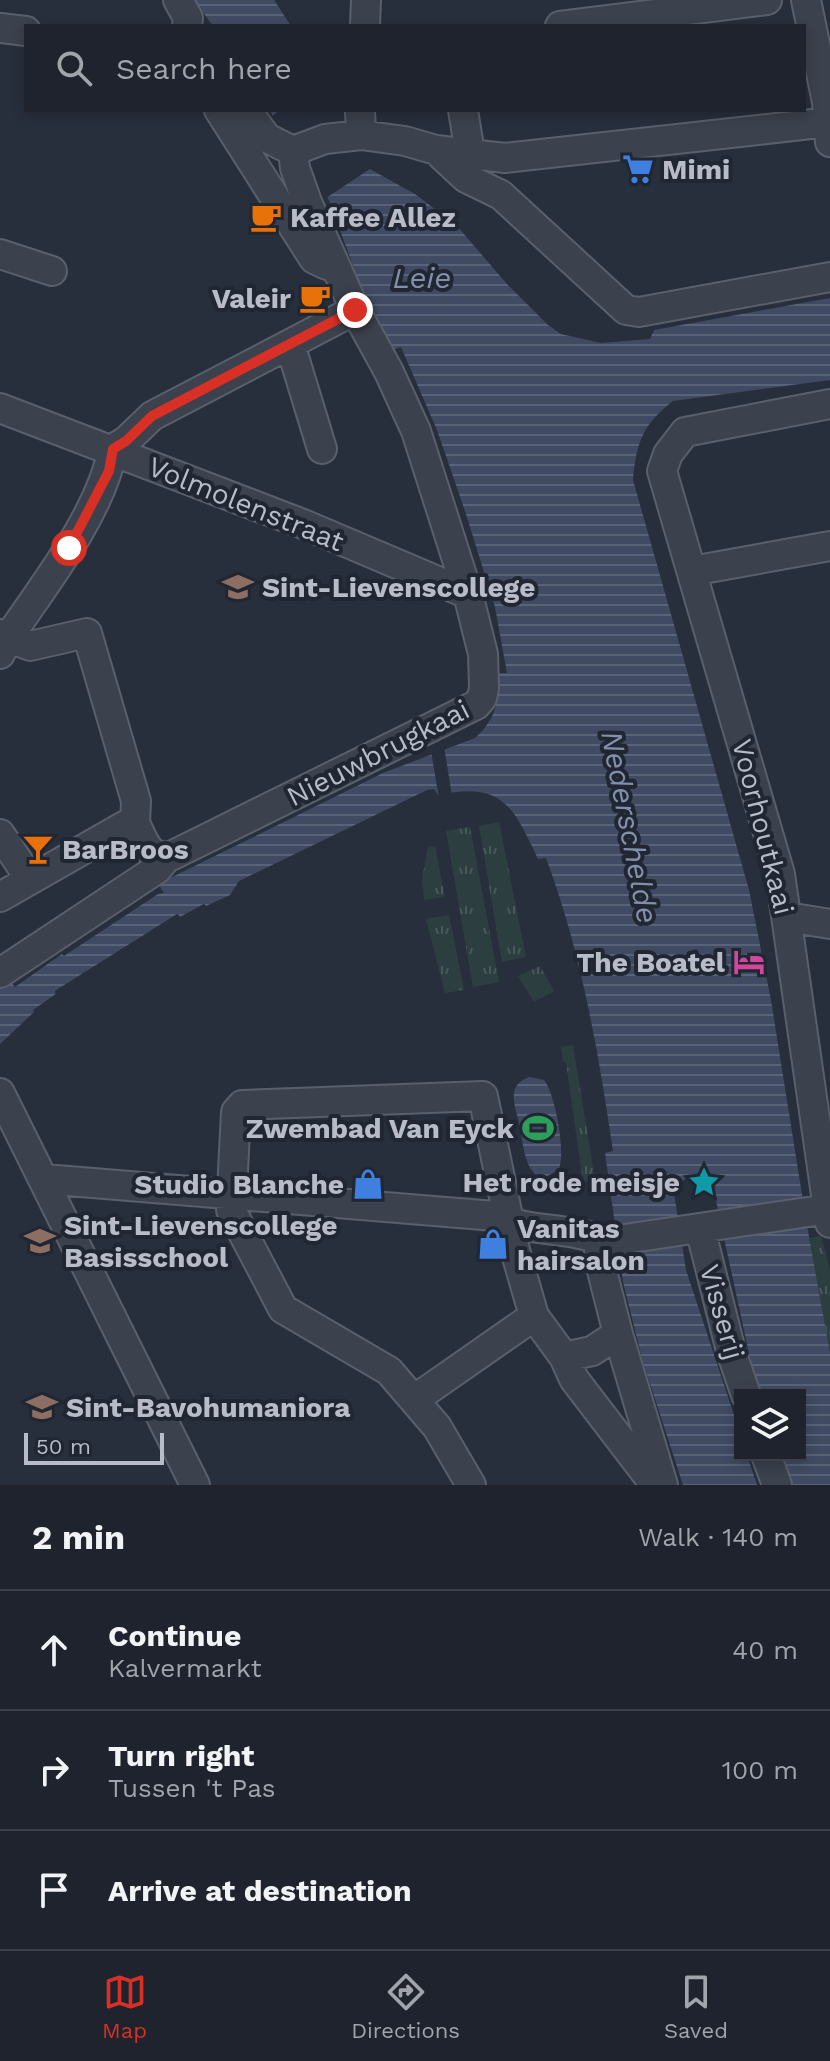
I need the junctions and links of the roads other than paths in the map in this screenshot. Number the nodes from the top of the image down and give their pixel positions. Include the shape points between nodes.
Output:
1 (178, 0) edge
2 (366, 0) edge
3 (767, 0) edge
4 (806, 0) edge
5 (187, 24) edge
6 (365, 24) edge
7 (576, 24) edge
8 (0, 28) edge
9 (24, 31) edge
10 (220, 112) edge
11 (248, 112) edge
12 (463, 112) edge
13 (360, 122) edge
14 (829, 128) edge
15 (436, 150) junction
16 (293, 151) junction
17 (470, 153) junction
18 (505, 158) junction
19 (501, 195) junction
20 (0, 254) edge
21 (336, 270) junction
22 (52, 271) dead end
23 (830, 277) edge
24 (355, 310) junction
25 (290, 344) junction
26 (830, 404) edge
27 (0, 408) edge
28 (113, 449) junction
29 (322, 449) dead end
30 (830, 546) edge
31 (692, 571) junction
32 (468, 594) junction
33 (3, 642) edge
34 (135, 823) junction
35 (0, 834) edge
36 (163, 857) junction
37 (30, 879) junction
38 (0, 897) edge
39 (787, 917) junction
40 (830, 924) edge
41 (0, 973) edge
42 (2, 1101) edge
43 (44, 1179) junction
44 (230, 1192) junction
45 (821, 1215) edge
46 (510, 1224) junction
47 (701, 1228) junction
48 (609, 1240) junction
49 (534, 1316) junction
50 (618, 1334) junction
51 (564, 1357) junction
52 (744, 1389) edge
53 (415, 1399) junction
54 (768, 1461) edge
55 (464, 1482) edge
56 (195, 1485) edge
57 (655, 1485) edge
58 (663, 1485) edge
59 (777, 1485) edge

1 - 5 street
2 - 6 street
3 - 7 street
4 - 14 street
8 - 9 street
10 - 21 street via 314,259
11 - 16 street via 267,138
12 - 17 street
13 - 15 street
13 - 16 street
14 - 18 street
15 - 17 street
15 - 19 street via 466,178
16 - 21 street, Nieuwbrugkaai via 307,202
17 - 18 street
18 - 19 street
19 - 23 street via 626,310 639,312
20 - 22 street
21 - 24 street, Nieuwbrugkaai
24 - 25 street
24 - 32 street, Nieuwbrugkaai via 416,431
25 - 28 street via 152,416
25 - 29 street
26 - 31 street, Voorhoutkaai via 685,432 662,471
27 - 28 street, Volmolenstraat
28 - 32 street, Volmolenstraat
28 - 33 street via 109,471 69,548
30 - 31 street
31 - 39 street, Voorhoutkaai via 780,874
32 - 36 street, Nieuwbrugkaai via 484,661 484,688 476,705
33 - 34 street via 30,646 87,633 136,801
34 - 36 street via 150,853
34 - 37 street
35 - 37 street
36 - 41 street via 157,869
37 - 38 street
39 - 40 street
39 - 45 street, Voorhoutkaai
42 - 43 street
43 - 44 street
43 - 56 street
44 - 46 street via 495,1216
44 - 46 street via 236,1112 242,1105 483,1096
44 - 53 street via 234,1217 283,1309 389,1371
45 - 47 street
46 - 48 street
46 - 49 street
47 - 48 street
47 - 52 street, Visserij
48 - 50 street via 599,1259
49 - 51 street
49 - 53 street
50 - 51 street via 592,1351
50 - 58 street
51 - 57 street via 574,1379
53 - 55 street via 437,1427
54 - 59 street

